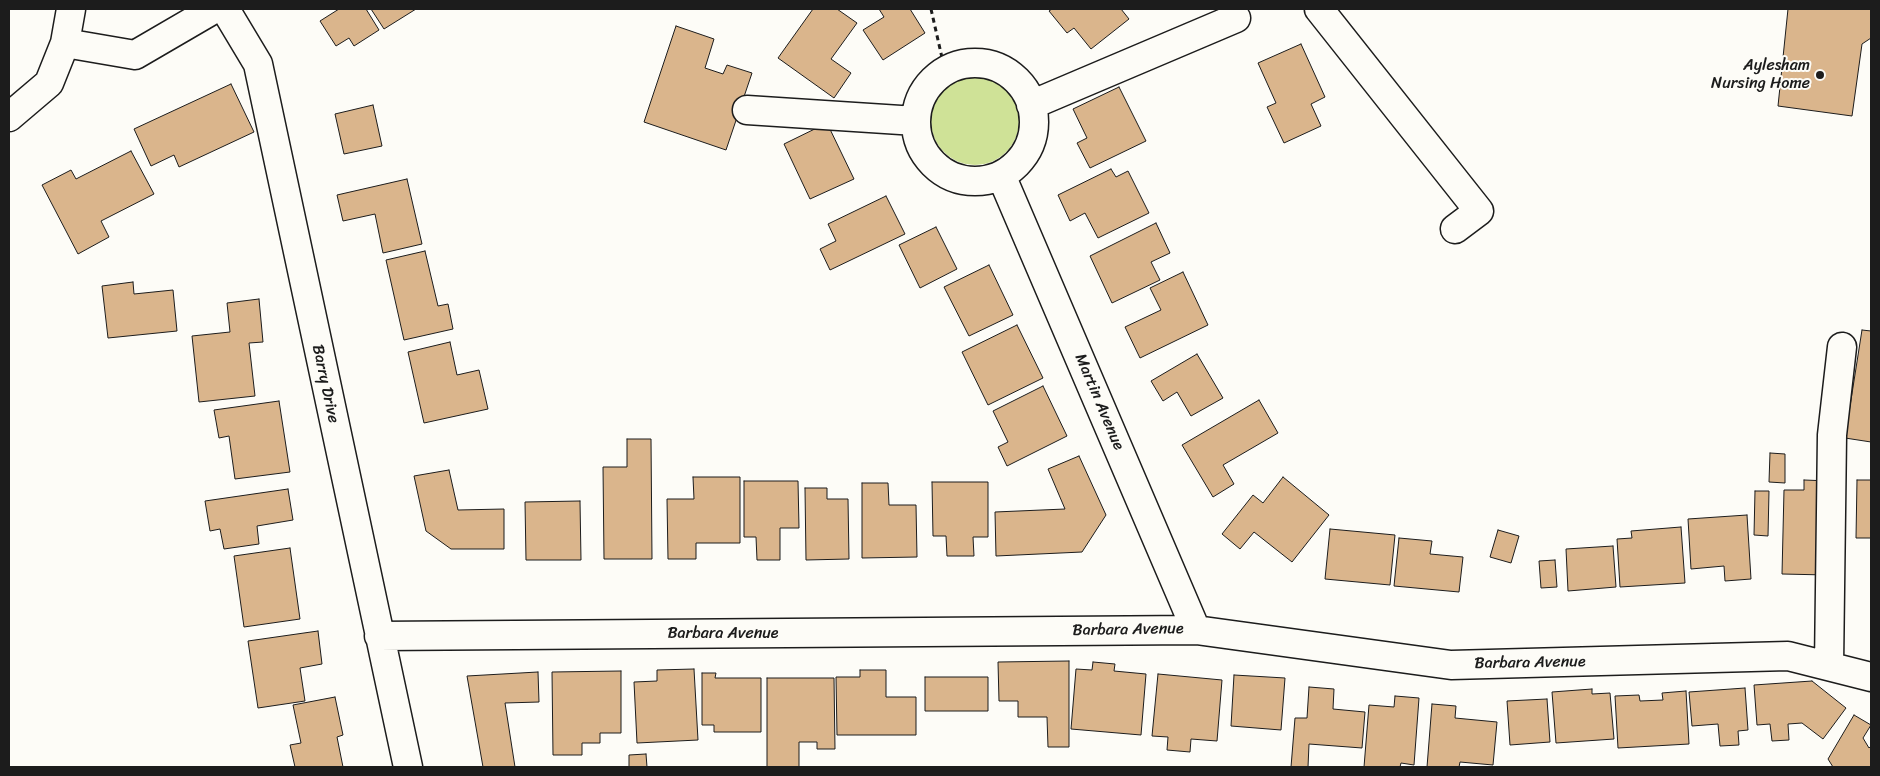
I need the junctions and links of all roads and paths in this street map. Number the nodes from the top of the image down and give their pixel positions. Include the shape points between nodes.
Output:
1 (71, 9) edge
2 (214, 9) edge
3 (225, 9) edge
4 (931, 9) edge
5 (1319, 9) edge
6 (1236, 18) dead end
7 (65, 43) junction
8 (945, 71) junction
9 (1031, 105) junction
10 (747, 110) dead end
11 (9, 117) edge
12 (916, 121) junction
13 (1001, 175) junction
14 (1455, 229) dead end
15 (1842, 347) dead end
16 (1196, 630) junction
17 (379, 636) junction
18 (1828, 666) junction
19 (1871, 677) edge
20 (408, 767) edge

1 - 7 street
2 - 7 street via 135,55
3 - 17 street, Barry Drive via 258,64
4 - 8 path
5 - 14 street via 1478,211
6 - 9 street
7 - 11 street via 49,83
8 - 9 street via 963,64 981,63 1000,68 1016,79 1028,94
8 - 12 street via 929,84 920,101
9 - 13 street via 1034,130 1028,149 1017,164
10 - 12 street
12 - 13 street via 919,141 929,159 943,172 962,180 982,181
13 - 16 street, Martin Avenue
15 - 18 street via 1832,435
16 - 17 street, Barbara Avenue
16 - 18 street, Barbara Avenue via 1451,665 1788,656
17 - 20 street, Barry Drive
18 - 19 street, Barbara Avenue

